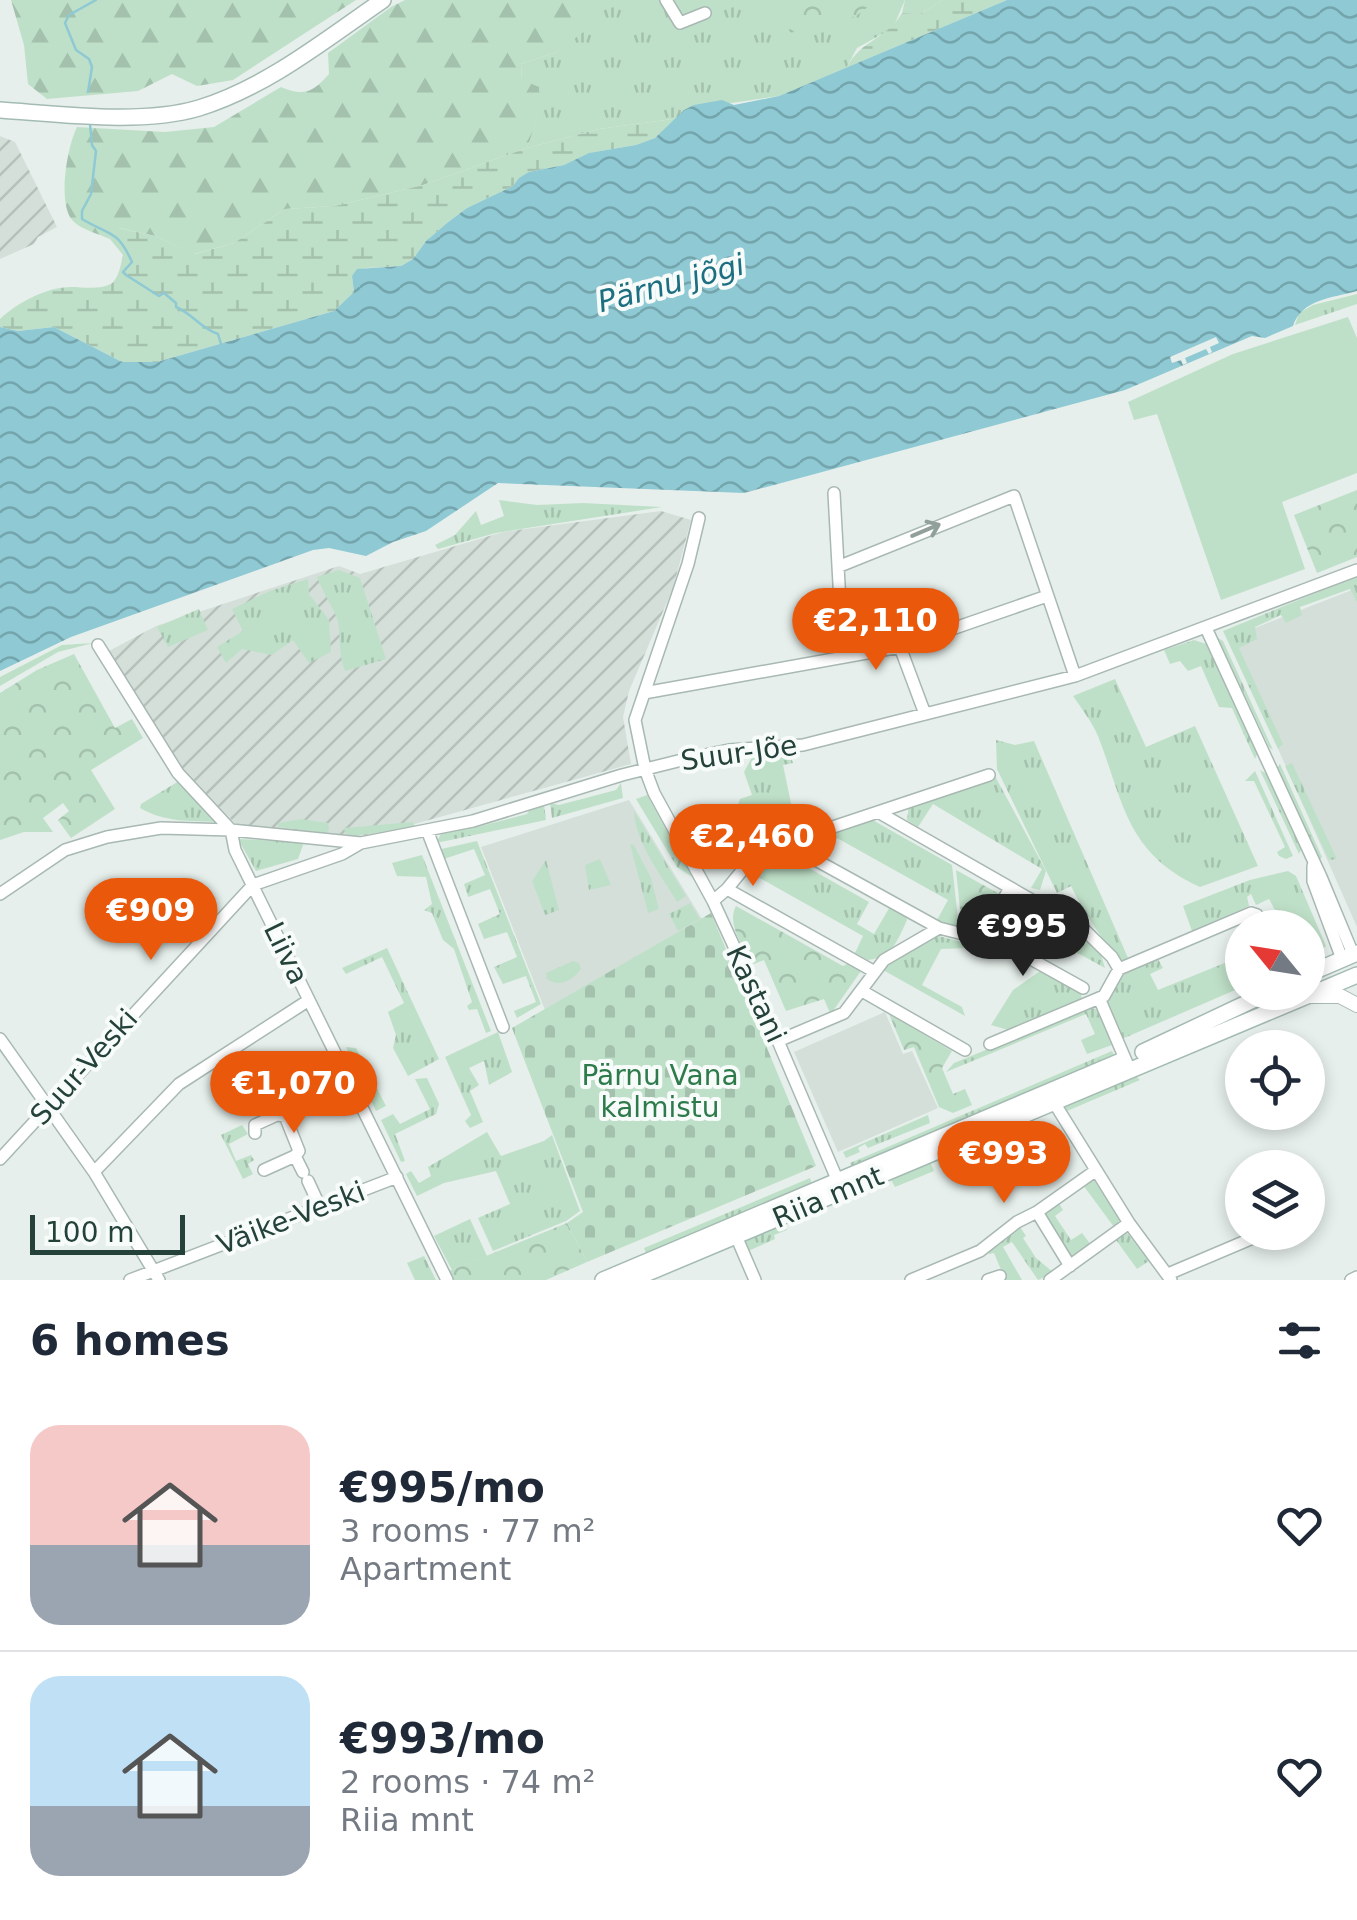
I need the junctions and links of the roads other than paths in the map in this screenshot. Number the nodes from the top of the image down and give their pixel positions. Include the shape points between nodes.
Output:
1 (383, 0) edge
2 (666, 0) edge
3 (704, 12) dead end
4 (0, 110) edge
5 (834, 493) dead end
6 (699, 518) dead end
7 (840, 566) junction
8 (1357, 570) edge
9 (1047, 596) junction
10 (1206, 628) junction
11 (98, 644) dead end
12 (900, 646) junction
13 (844, 657) junction
14 (1075, 676) junction
15 (644, 693) junction
16 (924, 714) junction
17 (645, 769) junction
18 (989, 776) dead end
19 (878, 812) junction
20 (232, 830) junction
21 (427, 830) junction
22 (361, 843) junction
23 (762, 846) dead end
24 (253, 885) junction
25 (1010, 888) junction
26 (727, 889) junction
27 (0, 894) edge
28 (713, 901) junction
29 (1037, 904) junction
30 (1225, 923) edge
31 (939, 928) junction
32 (984, 933) junction
33 (1352, 964) edge
34 (1118, 969) junction
35 (1325, 970) edge
36 (875, 972) junction
37 (1325, 982) edge
38 (1083, 988) dead end
39 (862, 990) junction
40 (1325, 996) edge
41 (1099, 998) junction
42 (309, 1000) junction
43 (1357, 1002) edge
44 (1234, 1010) edge
45 (1268, 1010) edge
46 (503, 1027) dead end
47 (0, 1039) edge
48 (778, 1040) junction
49 (990, 1044) dead end
50 (964, 1050) dead end
51 (1127, 1064) junction
52 (1050, 1097) junction
53 (49, 1106) junction
54 (255, 1133) dead end
55 (296, 1156) junction
56 (0, 1159) edge
57 (264, 1170) dead end
58 (1096, 1170) junction
59 (94, 1172) junction
60 (397, 1178) junction
61 (840, 1185) junction
62 (320, 1207) junction
63 (1038, 1212) junction
64 (1129, 1223) junction
65 (734, 1231) junction
66 (1228, 1250) edge
67 (1070, 1266) junction
68 (157, 1276) edge
69 (1170, 1277) edge
70 (130, 1280) edge
71 (448, 1280) edge
72 (603, 1280) edge
73 (631, 1280) edge
74 (756, 1280) edge
75 (911, 1280) edge
76 (1050, 1280) edge

1 - 4 main road via 244,92 197,109 119,116
2 - 3 street via 680,22
5 - 7 street
6 - 15 street, Kastani
7 -> 9 street via 1014,496
7 - 13 street
8 - 10 street, Suur-Jõe
9 - 12 street
9 - 14 street
10 - 14 street, Suur-Jõe
10 - 33 street
11 - 20 street, Liiva via 178,773
12 - 13 street
12 - 16 street
13 - 15 street
14 - 16 street, Suur-Jõe
15 - 17 street, Kastani via 634,720
16 - 17 street, Suur-Jõe via 803,745 729,750
17 - 21 street, Suur-Jõe
17 - 28 street, Kastani
18 - 19 street
19 - 25 street
19 - 31 street via 785,843
20 - 22 street, Suur-Jõe
20 - 24 street, Liiva
20 - 27 street, Suur-Jõe via 161,828 94,840 65,850
21 - 22 street, Suur-Jõe
21 - 46 street
22 - 24 street, Suur-Veski
23 - 26 street
24 - 42 street, Liiva
24 - 53 street, Suur-Veski
25 - 29 street
25 - 32 street
26 - 28 street
26 - 36 street
28 - 48 street, Kastani
29 - 32 street
29 - 34 street via 1060,906
30 - 34 street
31 - 32 street via 975,938
31 - 36 street
32 - 38 street
33 - 35 main road
33 - 37 main road, Riia mnt
33 - 43 street
34 - 41 street
36 - 39 street
39 - 48 street via 844,1013
39 - 50 street
40 - 43 street
41 - 49 street
41 - 51 street
42 - 59 street via 179,1084
42 - 60 street, Liiva
44 - 51 main road, Riia mnt
45 - 51 main road, Riia mnt
47 - 53 street
48 - 61 street, Kastani
51 - 52 main road, Riia mnt
52 - 58 street
52 - 61 main road, Riia mnt
53 - 56 street, Suur-Veski
53 - 59 street
54 - 55 street via 255,1125 284,1116
55 - 57 street
55 - 62 street
58 - 63 street
58 - 64 street
59 - 68 street
60 - 62 street, Väike-Veski
60 - 71 street, Liiva
61 - 65 main road, Riia mnt
62 - 68 street, Väike-Veski
63 - 67 street
63 - 75 street via 980,1251
64 - 67 street
64 - 69 street
65 - 72 main road, Riia mnt
65 - 73 main road, Riia mnt
65 - 74 street
66 - 69 street
67 - 76 street
68 - 70 street, Väike-Veski

